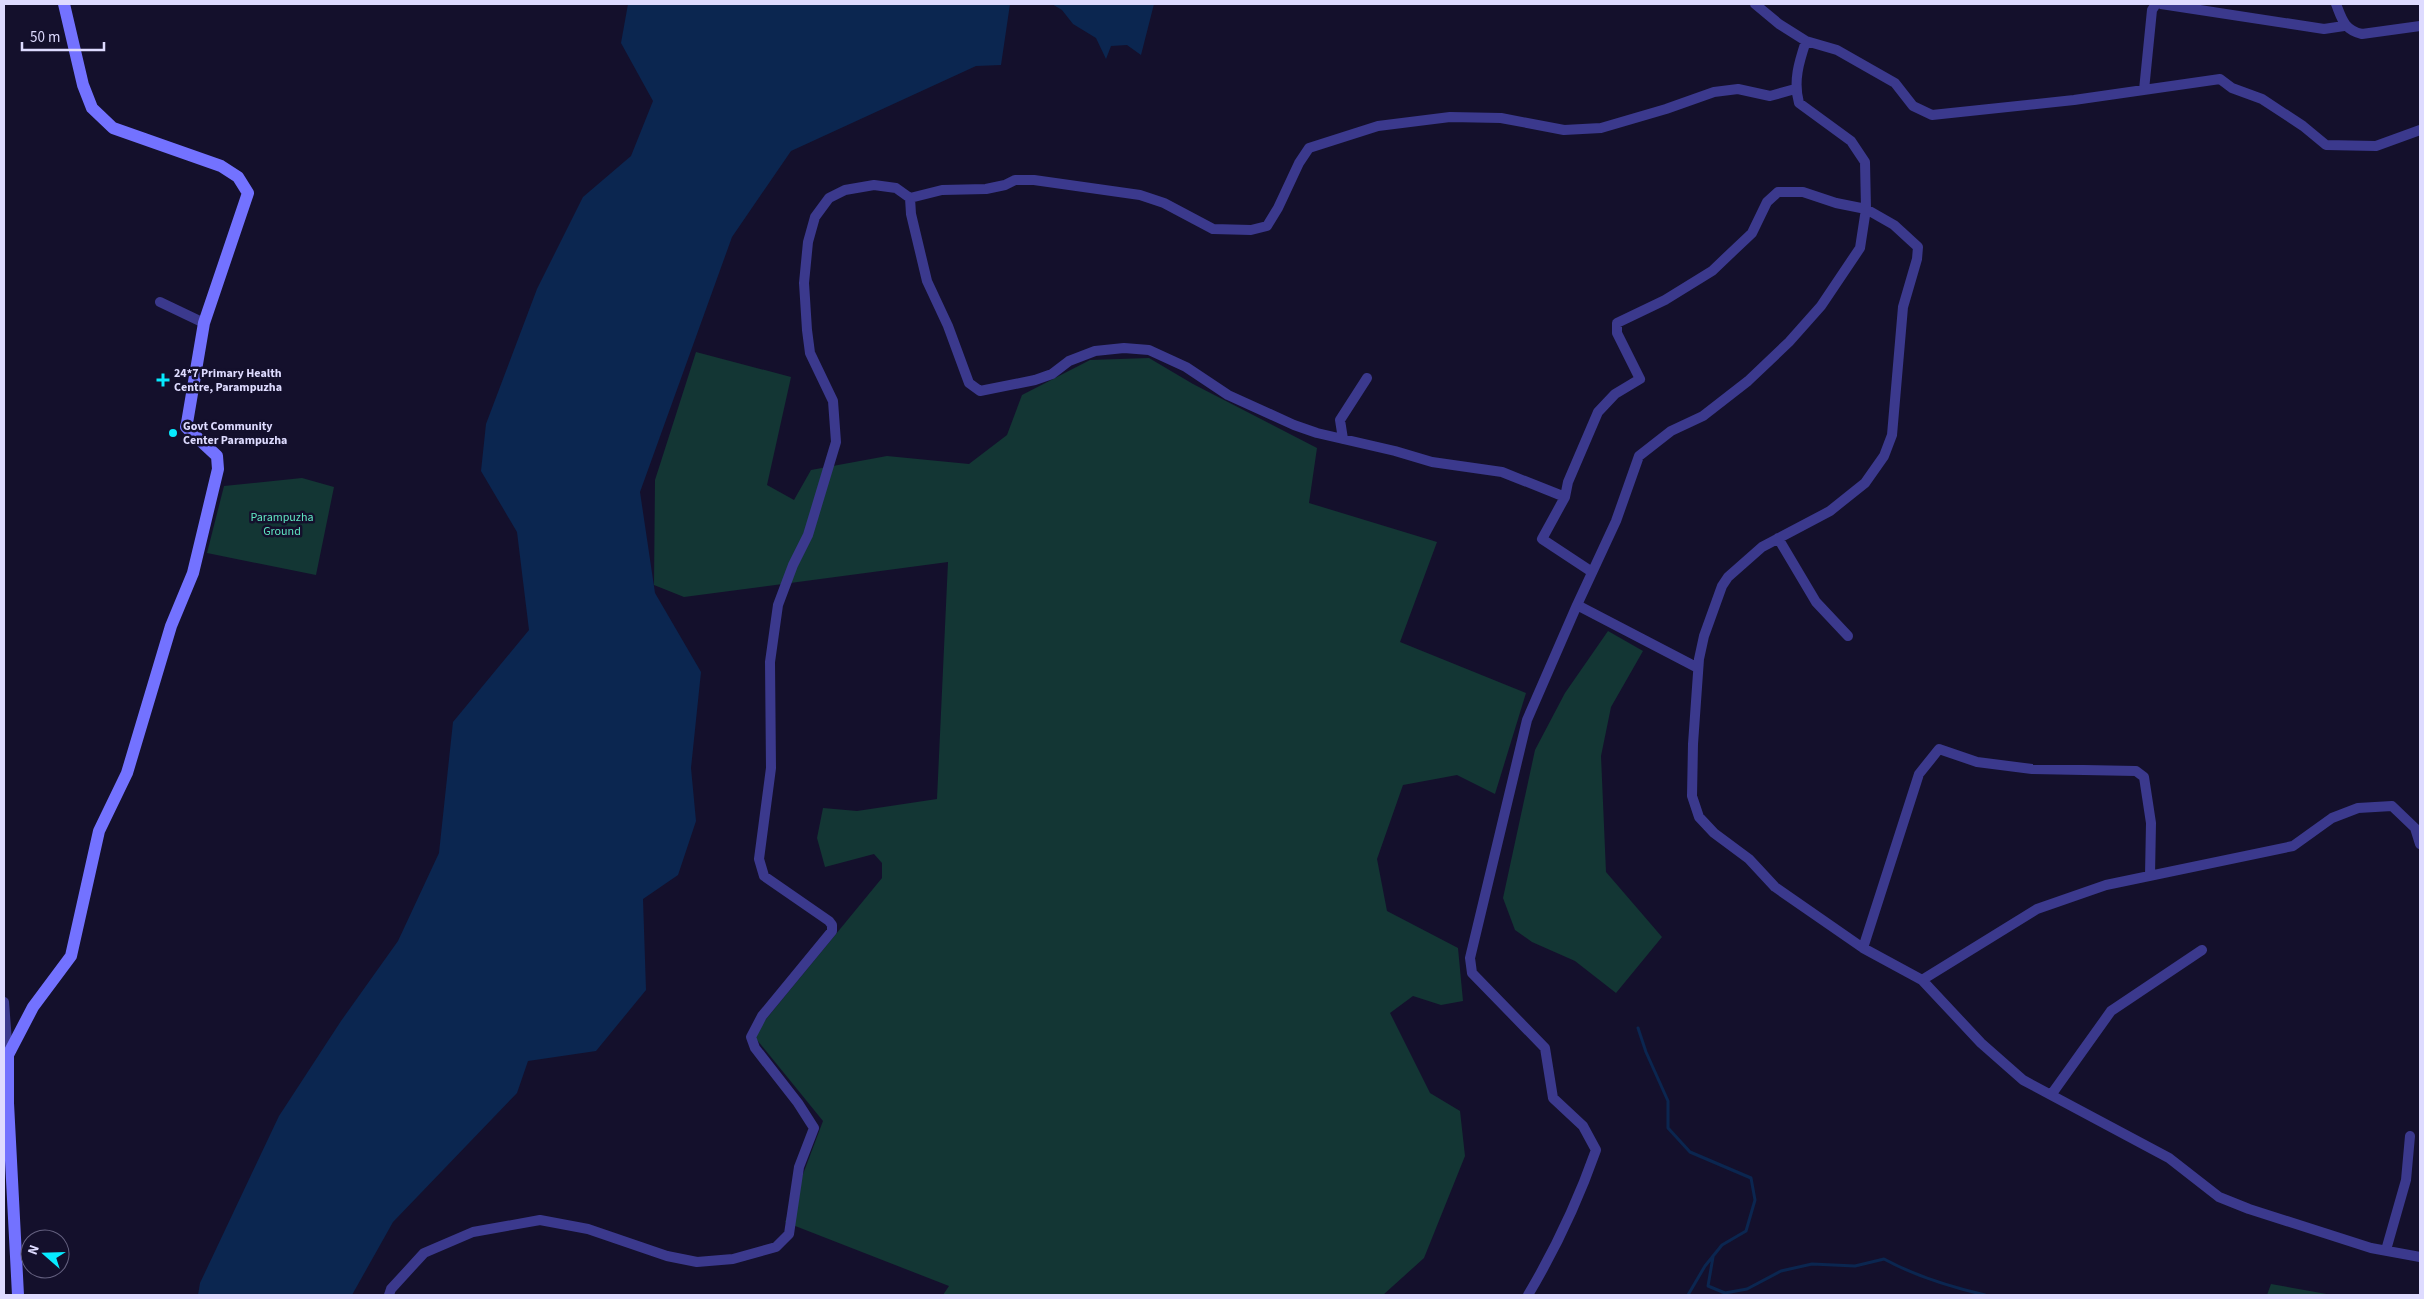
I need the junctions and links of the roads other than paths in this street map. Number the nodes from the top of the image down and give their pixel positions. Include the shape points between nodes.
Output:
1 (64, 4) edge
2 (1755, 4) edge
3 (2156, 4) edge
4 (2161, 4) edge
5 (2336, 4) edge
6 (2344, 26) junction
7 (2420, 26) edge
8 (1806, 41) junction
9 (1795, 88) junction
10 (2144, 90) junction
11 (2420, 130) edge
12 (910, 198) junction
13 (1866, 209) junction
14 (160, 302) dead end
15 (204, 323) junction
16 (1367, 378) dead end
17 (1343, 439) junction
18 (1565, 497) junction
19 (1778, 538) junction
20 (1592, 572) junction
21 (1577, 605) junction
22 (1848, 636) dead end
23 (1698, 668) junction
24 (2420, 844) edge
25 (2150, 875) junction
26 (1863, 948) junction
27 (2202, 950) dead end
28 (1922, 980) junction
29 (4, 1002) edge
30 (8, 1055) junction
31 (2051, 1095) junction
32 (2410, 1136) dead end
33 (2386, 1250) junction
34 (2420, 1257) edge
35 (18, 1295) edge
36 (389, 1295) edge
37 (1528, 1295) edge

1 - 15 main road via 83,85 92,108 113,128 221,166 238,177 248,192
2 - 8 street
3 - 10 street via 2152,10
4 - 6 street via 2324,29
5 - 6 street
6 - 7 street via 2362,34
8 - 9 street
8 - 10 street via 1837,50 1878,73 1895,83 1913,106 1932,115
9 - 12 street via 1770,96 1738,90 1714,92 1601,128 1564,130 1501,118 1450,116 1378,126 1309,148 1267,226 1251,230 1213,229 1164,202 1125,192 1034,180 1016,180 986,189 942,190
9 - 13 street via 1799,103 1852,141 1865,162
10 - 11 street via 2220,79 2232,88 2262,99 2326,145 2376,146
12 - 17 street via 928,281 969,383 980,391 1035,380 1095,351 1149,350 1275,418
12 - 36 street via 896,188 881,186 845,190 830,198 815,218 808,242 804,283 810,353 833,401 836,442 808,535 778,605 770,662 771,768 759,859 764,876 829,921 832,931 762,1016 751,1037 755,1048 814,1128 799,1168 789,1234 776,1247 733,1259 697,1262 667,1256 588,1229 540,1220 473,1232 424,1253
13 - 18 street via 1803,192 1778,192 1767,202 1752,233 1712,270 1665,300 1617,323 1617,334 1640,379 1616,394 1598,412 1568,482
13 - 19 street via 1894,225 1918,247 1903,307 1892,435 1884,456 1865,483 1830,511
13 - 20 street via 1860,248 1821,306 1789,342 1748,381 1702,416 1672,430 1639,456 1616,521
14 - 15 street
15 - 30 main road via 186,427 217,456 218,469 193,573 171,626 127,773 99,831 71,956 33,1007
16 - 17 street via 1340,420
17 - 18 street via 1432,462 1502,472
18 - 20 street via 1542,539
19 - 22 street via 1816,602
19 - 23 street via 1762,547 1722,586 1704,636
20 - 21 street
21 - 23 street
21 - 37 street via 1527,720 1470,958 1472,973 1545,1048 1553,1098 1584,1126 1596,1150 1563,1233
23 - 26 street via 1692,796 1699,817 1714,833 1749,859 1776,887
24 - 25 street via 2415,828 2392,806 2358,808 2332,818 2293,846
25 - 26 street via 2150,823 2144,777 2136,771 2032,769 1977,762 1939,749 1919,774
25 - 28 street via 2106,885 2037,909
26 - 28 street
27 - 31 street via 2111,1011
28 - 31 street via 1981,1043 2023,1080
29 - 30 street
30 - 35 main road
31 - 33 street via 2169,1158 2218,1197 2371,1248
32 - 33 street via 2406,1180
33 - 34 street

